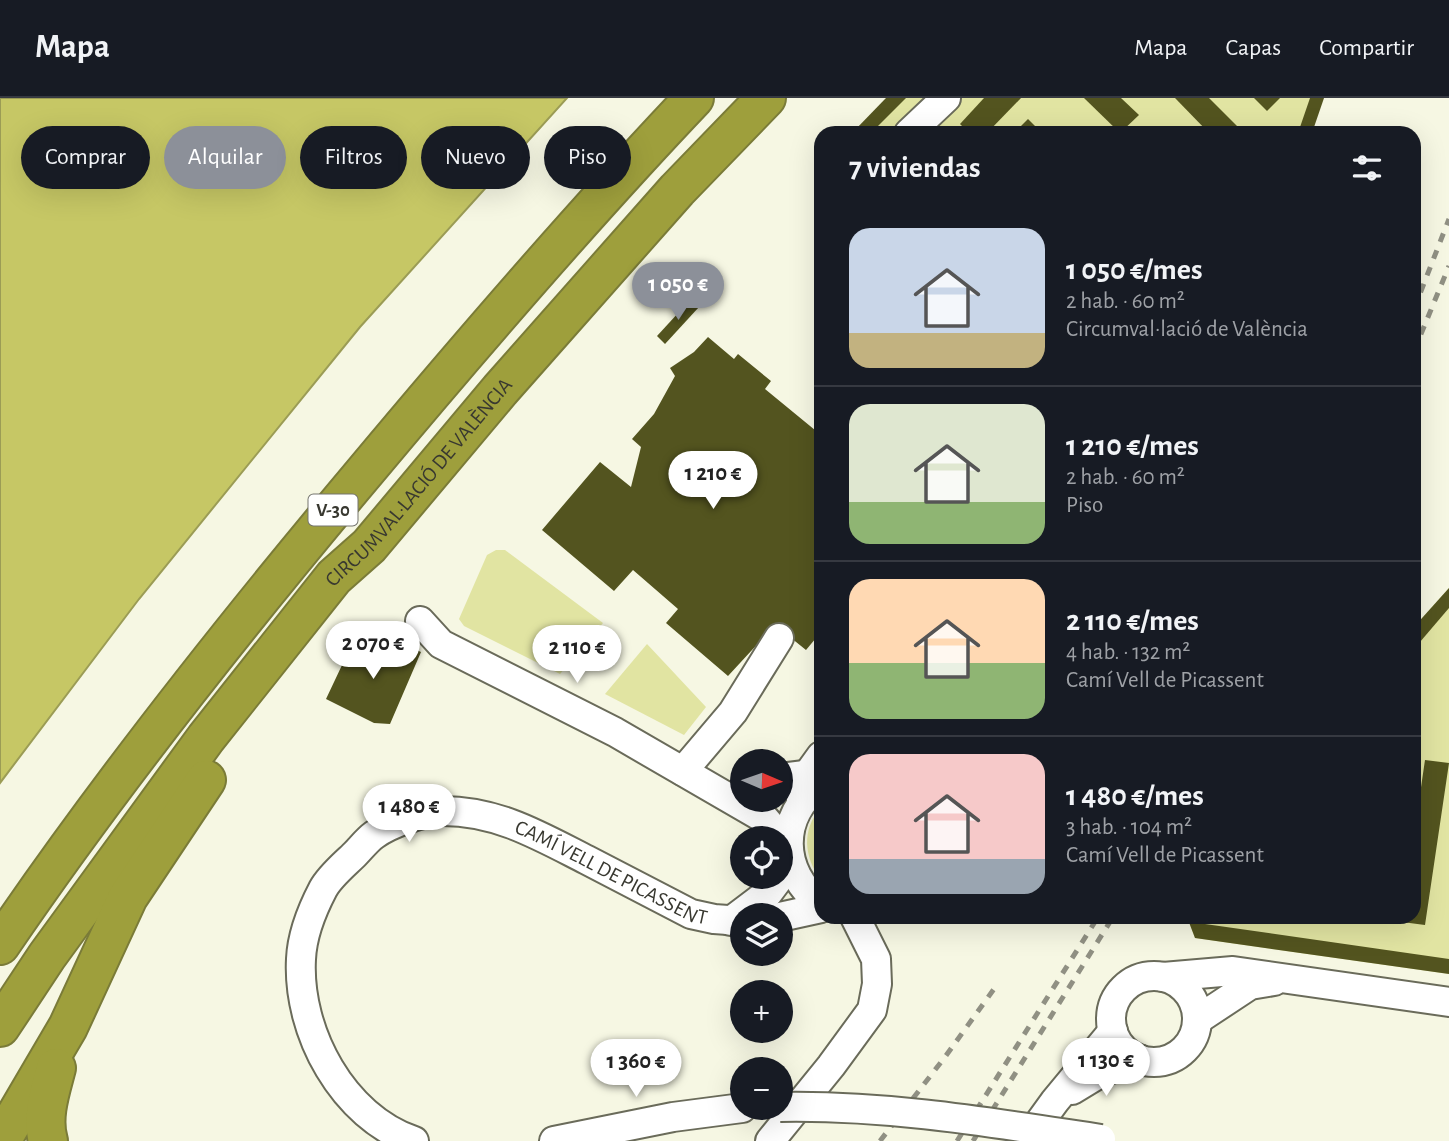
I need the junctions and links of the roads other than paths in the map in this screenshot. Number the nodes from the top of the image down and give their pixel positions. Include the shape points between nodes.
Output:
1 (694, 98) edge
2 (766, 98) edge
3 (946, 98) edge
4 (916, 126) edge
5 (369, 546) junction
6 (420, 621) dead end
7 (779, 638) dead end
8 (814, 773) edge
9 (793, 776) edge
10 (694, 778) junction
11 (814, 783) edge
12 (730, 785) edge
13 (768, 826) edge
14 (791, 826) edge
15 (793, 874) edge
16 (770, 889) edge
17 (814, 900) edge
18 (757, 903) edge
19 (814, 908) edge
20 (793, 914) edge
21 (730, 920) edge
22 (858, 924) edge
23 (0, 945) edge
24 (1163, 977) junction
25 (1293, 978) junction
26 (1449, 1002) edge
27 (1197, 1020) junction
28 (0, 1027) edge
29 (68, 1027) junction
30 (1113, 1031) junction
31 (1139, 1059) junction
32 (1055, 1101) junction
33 (793, 1107) edge
34 (730, 1109) edge
35 (1109, 1140) edge
36 (1, 1141) edge
37 (48, 1141) edge
38 (414, 1141) edge
39 (554, 1141) edge
40 (770, 1141) edge
41 (1026, 1141) edge

1 - 23 highway, V-30 via 459,359 302,547 172,709
2 - 5 highway, CIRCUMVAL·LACIÓ DE VALÈNCIA / V-30 via 668,200
3 - 4 street
5 - 28 highway, CIRCUMVAL·LACIÓ DE VALÈNCIA / V-30 via 334,577 206,738
5 - 29 highway via 349,591 224,754 128,897
6 - 10 street via 441,644 615,732
7 - 10 street
8 - 9 street
10 - 12 street
10 - 13 street via 765,818
11 - 14 street
15 - 17 street
16 - 18 street, CAMÍ VELL DE PICASSENT
19 - 20 street
21 - 38 street, CAMÍ VELL DE PICASSENT via 691,914 516,824 482,815 441,811 401,821 373,835 324,887 307,926 301,959 302,993 312,1033 351,1099 377,1121
22 - 40 street via 876,959 872,1010
24 - 25 street via 1233,971
24 - 27 street via 1184,988 1196,1008
24 - 30 street via 1148,976 1123,990 1111,1016
25 - 26 street
25 - 27 street via 1250,985
27 - 31 street via 1188,1046 1178,1055 1152,1062
29 - 36 highway
29 - 37 highway via 47,1100
30 - 31 street via 1127,1053
30 - 32 street
31 - 32 street via 1100,1073
32 - 41 street
33 - 35 street, bridge via 926,1113
34 - 39 street

